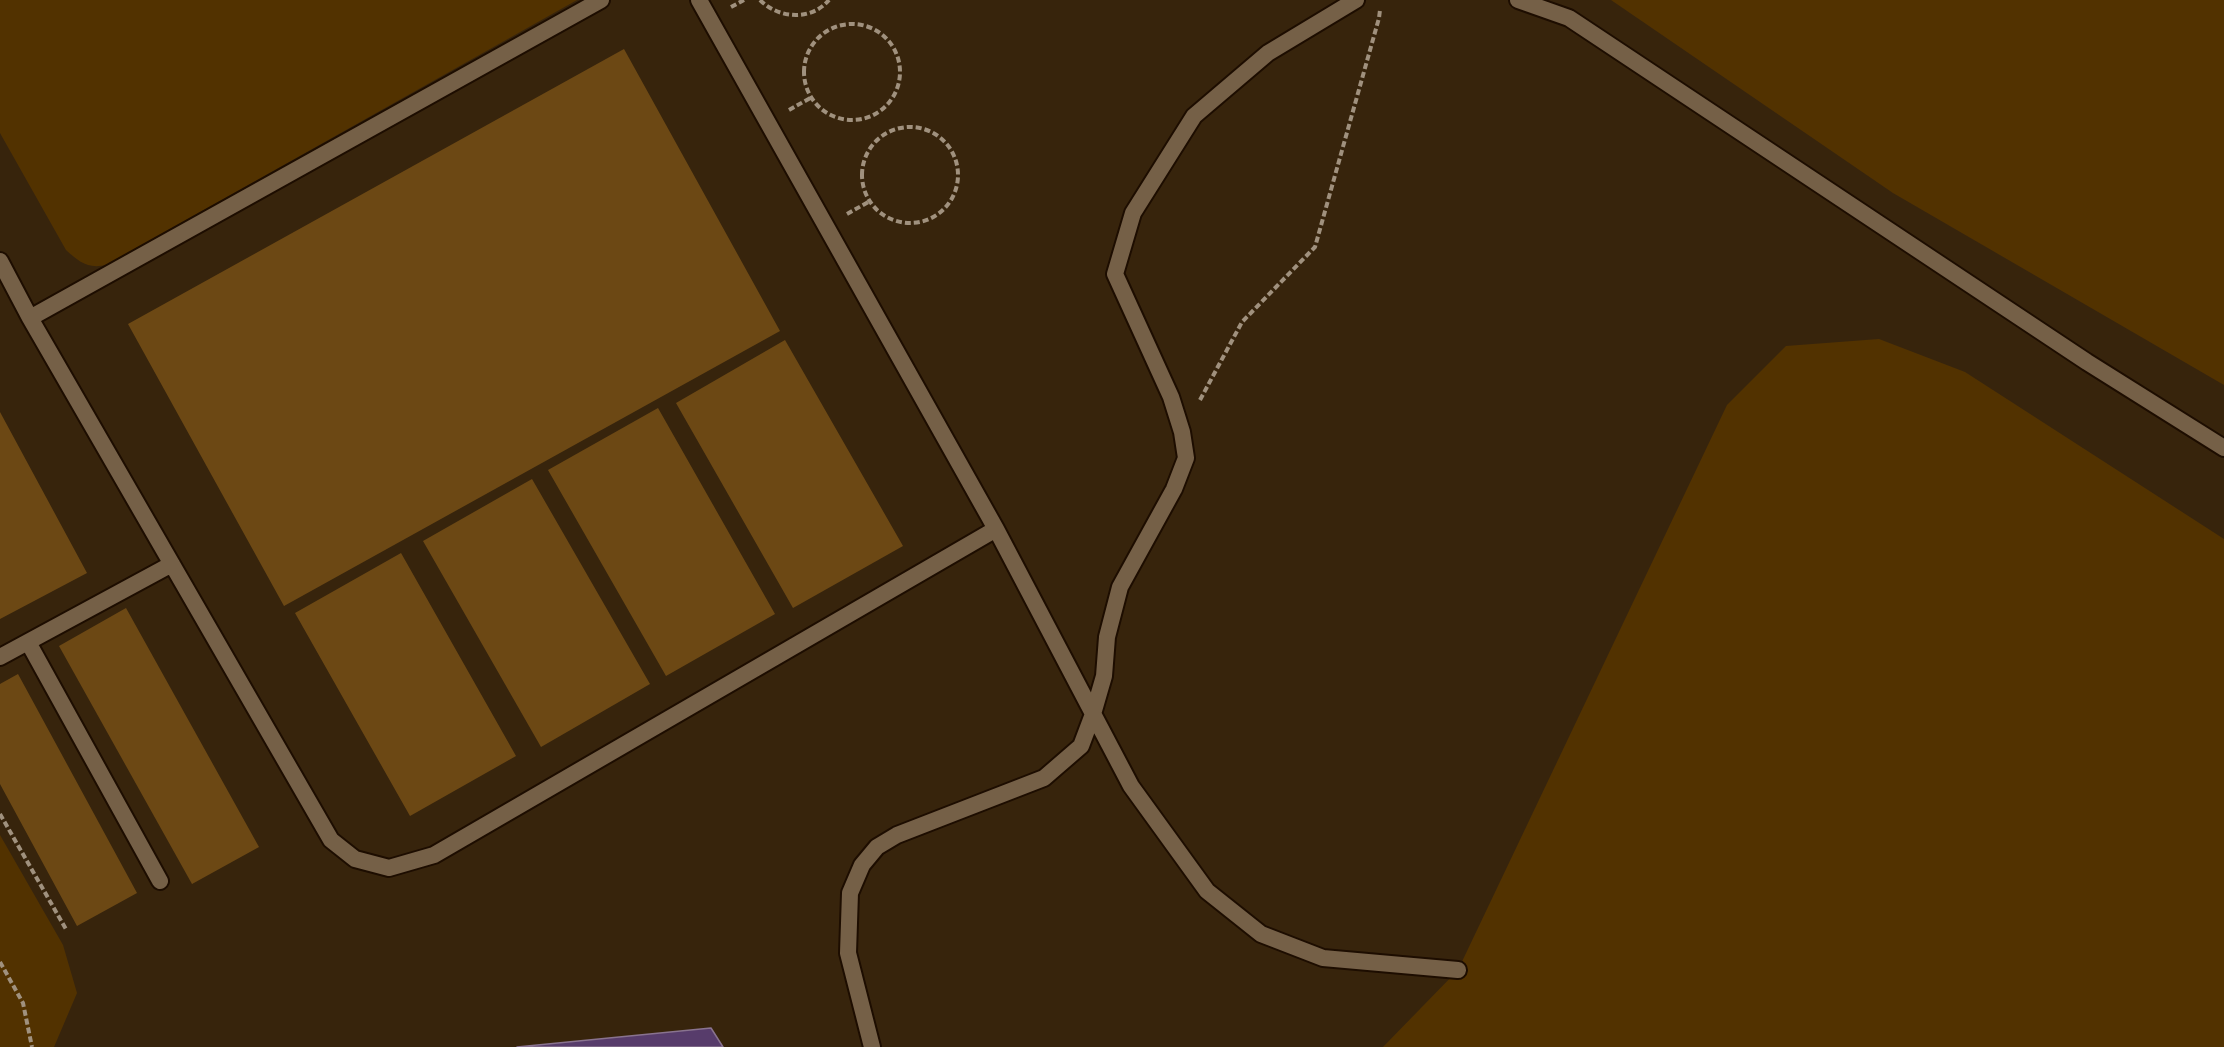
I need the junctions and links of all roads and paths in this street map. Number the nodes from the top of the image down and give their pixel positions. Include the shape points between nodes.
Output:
1 (601, 0) edge
2 (699, 0) edge
3 (760, 0) edge
4 (829, 0) edge
5 (1356, 0) edge
6 (1380, 0) edge
7 (1518, 0) edge
8 (892, 98) joint
9 (950, 201) joint
10 (0, 261) edge
11 (30, 318) junction
12 (1182, 432) junction
13 (2224, 448) edge
14 (996, 529) junction
15 (172, 564) junction
16 (28, 642) junction
17 (0, 657) edge
18 (1093, 714) junction
19 (0, 814) edge
20 (160, 881) dead end
21 (67, 931) dead end
22 (0, 962) edge
23 (1458, 970) dead end
24 (32, 1047) edge
25 (872, 1047) edge

1 - 11 lane
2 - 14 lane
3 - 4 path via 781,14 796,16 812,13
5 - 12 lane via 1268,53 1194,116 1133,213 1114,274 1171,397
6 - 12 path via 1379,18 1315,247 1242,322
7 - 13 lane via 1569,18 2086,362
8 - 8 path via 882,110 854,120 825,111 806,86 807,54 829,30 861,25 876,31 896,53 900,68 899,84
9 - 9 path via 927,220 911,223 882,214 871,204 864,189 865,157 887,133 918,128 934,134 946,143 956,164 956,187
10 - 11 lane
11 - 15 lane
12 - 18 lane via 1185,458 1174,489 1120,587
14 - 15 lane via 434,855 389,868 355,859 331,840
14 - 18 lane
15 - 16 lane
16 - 17 lane
16 - 20 lane
18 - 23 lane via 1131,786 1207,891 1261,934 1323,958
18 - 25 lane via 1081,746 1044,778 897,835 877,847 862,864 850,892 848,954
19 - 21 path
22 - 24 path via 23,1003

